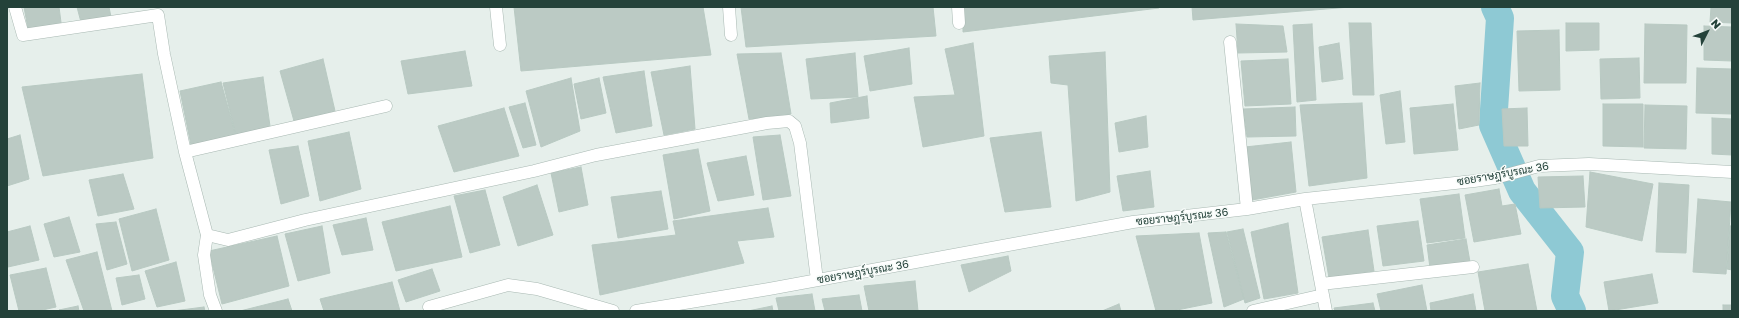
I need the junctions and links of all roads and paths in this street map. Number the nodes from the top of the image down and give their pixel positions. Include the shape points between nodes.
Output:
1 (16, 7) edge
2 (496, 7) edge
3 (729, 7) edge
4 (958, 7) edge
5 (959, 23) dead end
6 (731, 35) dead end
7 (1230, 42) dead end
8 (500, 45) dead end
9 (386, 106) dead end
10 (185, 152) junction
11 (1732, 172) edge
12 (1305, 199) junction
13 (1247, 209) junction
14 (207, 235) junction
15 (1473, 266) dead end
16 (817, 280) junction
17 (1322, 289) junction
18 (429, 307) dead end
19 (216, 311) edge
20 (613, 311) edge
21 (636, 311) edge
22 (1253, 311) edge
23 (1326, 311) edge

1 - 10 street via 24,35 158,15
2 - 8 street
3 - 6 street
4 - 5 street
7 - 13 street
9 - 10 street
10 - 14 street
11 - 12 street, ซอยราษฎร์บูรณะ 36 via 1589,164 1539,166 1495,178
12 - 13 street, ซอยราษฎร์บูรณะ 36
12 - 17 street
13 - 16 street, ซอยราษฎร์บูรณะ 36 via 1133,222
14 - 16 street via 228,240 305,220 534,171 596,154 789,121 795,126 800,143
14 - 19 street via 204,255 210,295
15 - 17 street
16 - 21 street, ซอยราษฎร์บูรณะ 36
17 - 22 street
17 - 23 street
18 - 20 street via 508,285 537,289

